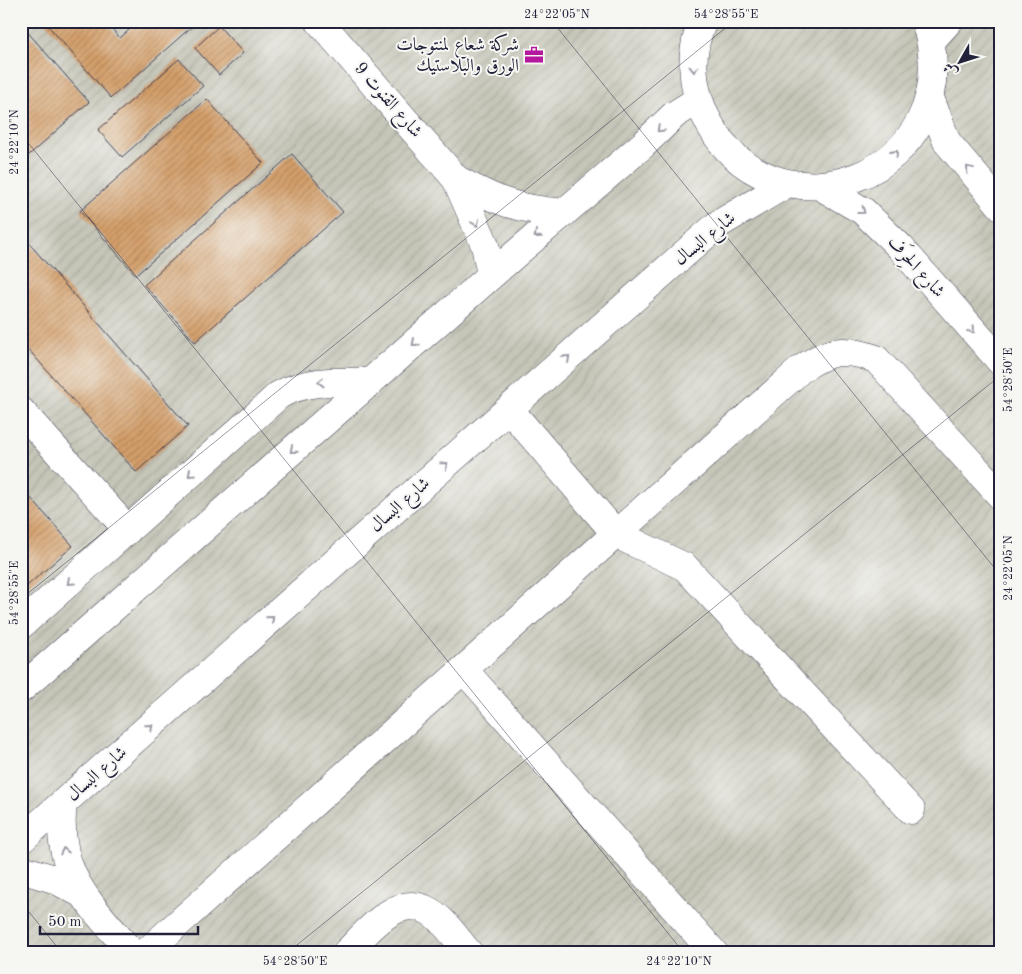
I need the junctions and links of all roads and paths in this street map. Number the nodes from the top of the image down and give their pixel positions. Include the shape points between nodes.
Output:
1 (319, 21) edge
2 (949, 21) edge
3 (696, 25) edge
4 (928, 31) edge
5 (930, 98) junction
6 (698, 100) junction
7 (456, 179) junction
8 (788, 183) junction
9 (820, 186) junction
10 (1001, 206) edge
11 (564, 213) junction
12 (491, 275) junction
13 (1001, 362) edge
14 (370, 382) junction
15 (509, 409) junction
16 (21, 411) edge
17 (1001, 496) edge
18 (128, 530) junction
19 (616, 534) junction
20 (21, 625) edge
21 (464, 670) junction
22 (21, 690) edge
23 (64, 803) junction
24 (912, 810) dead end
25 (21, 840) edge
26 (21, 869) edge
27 (82, 894) junction
28 (132, 953) edge
29 (145, 953) edge
30 (346, 953) edge
31 (469, 953) edge
32 (714, 953) edge

1 - 7 street, شارع القنوت 9
2 - 4 street
3 -> 6 street via 694,70
4 - 5 street via 934,70
9 -> 5 street via 857,178 889,160 915,132
10 -> 5 street via 947,142
6 - 8 street via 712,129 732,154 758,172
6 -> 11 street via 674,115
7 - 11 street, شارع القنوت 9 via 494,200 529,210
7 -> 12 street, شارع القنوت 9 via 485,245
8 - 9 street
15 -> 8 street, شارع البسال via 717,225
9 -> 13 street, شارع الحِرَف via 863,210 900,247
11 -> 12 street
12 -> 14 street
14 -> 18 street via 313,382 280,395
14 -> 22 street
15 - 19 street
23 -> 15 street, شارع البسال
16 - 18 street
17 - 19 street via 876,359 858,352 837,351 818,357 800,370
18 -> 20 street
19 - 21 street
19 - 24 street via 685,566
21 - 29 street
21 - 32 street
23 - 25 street, شارع البسال
27 -> 23 street via 64,851 61,835
26 - 27 street via 54,879
27 - 28 street
30 - 31 street via 389,913 409,906 430,911

